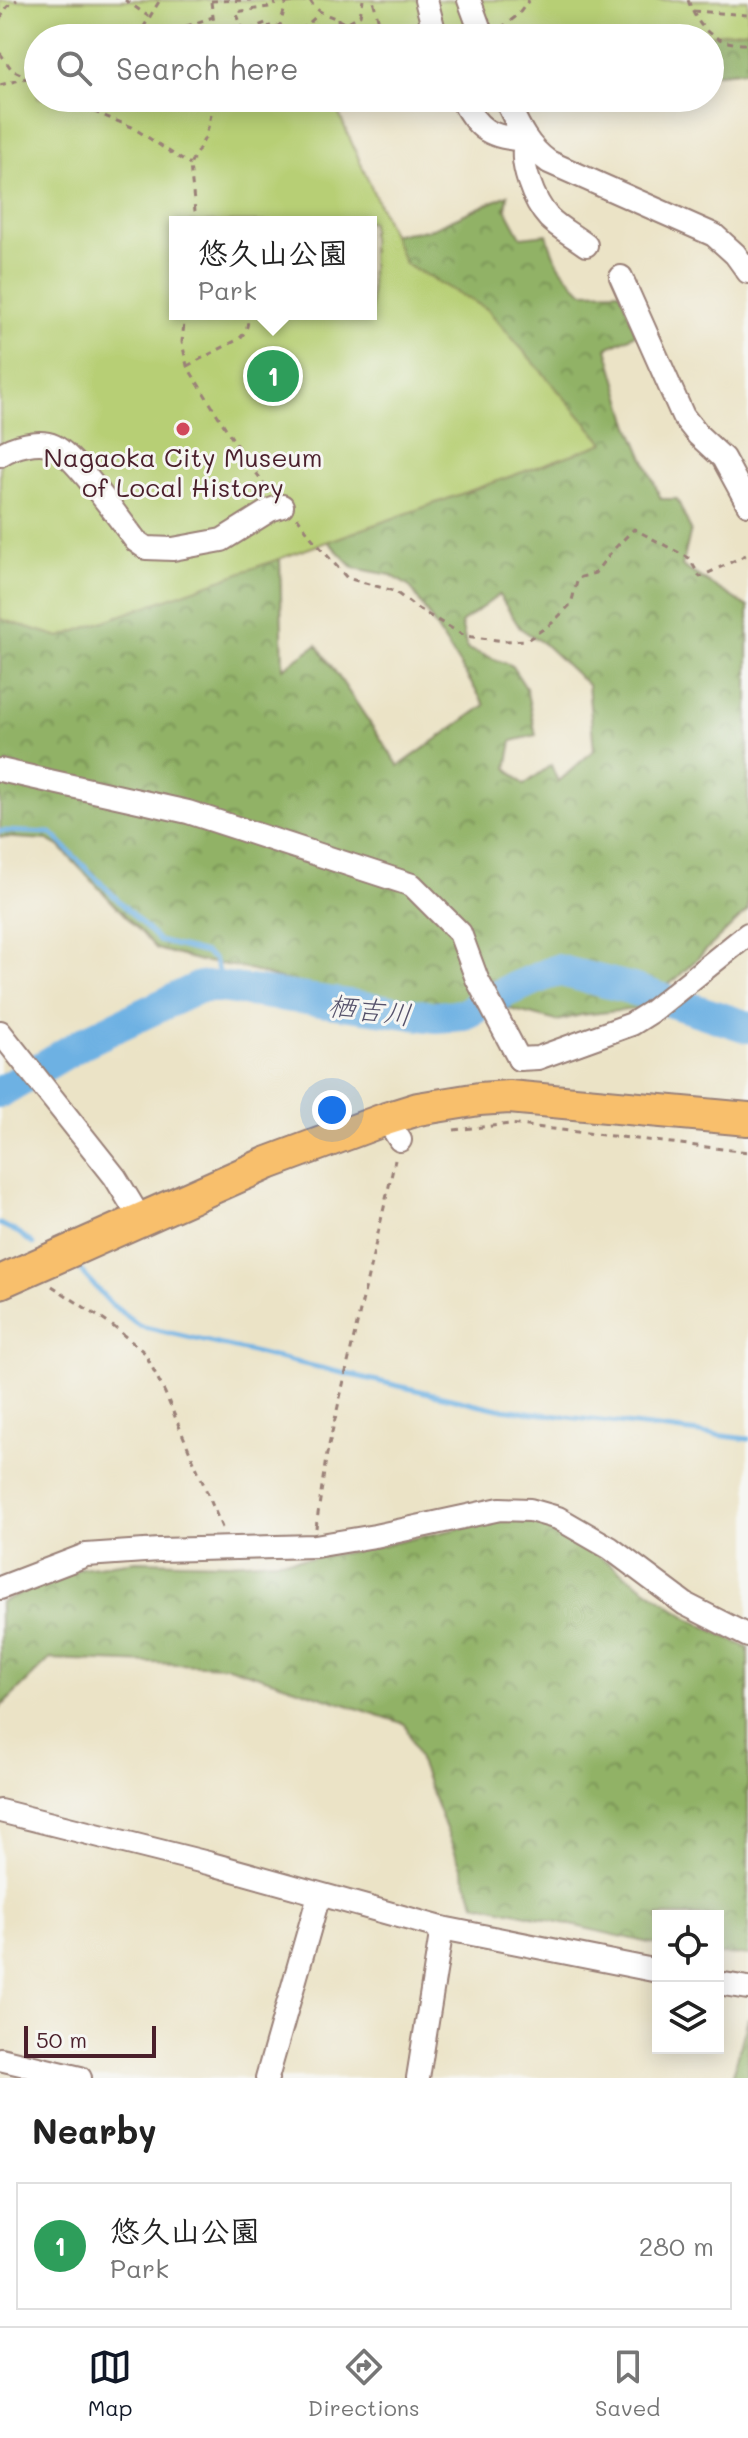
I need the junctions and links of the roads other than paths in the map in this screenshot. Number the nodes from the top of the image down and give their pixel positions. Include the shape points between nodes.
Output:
1 (426, 0) edge
2 (469, 0) edge
3 (432, 24) edge
4 (483, 24) edge
5 (468, 112) edge
6 (512, 112) edge
7 (526, 140) junction
8 (586, 245) dead end
9 (748, 272) edge
10 (621, 277) dead end
11 (0, 455) edge
12 (748, 504) edge
13 (282, 506) road end
14 (0, 770) edge
15 (748, 934) edge
16 (6, 1039) edge
17 (519, 1059) junction
18 (509, 1097) junction
19 (748, 1119) edge
20 (141, 1220) junction
21 (0, 1282) edge
22 (0, 1588) edge
23 (748, 1636) edge
24 (0, 1811) edge
25 (319, 1895) junction
26 (442, 1928) junction
27 (652, 1970) edge
28 (724, 1984) edge
29 (748, 1988) edge
30 (0, 2059) edge
31 (80, 2078) edge
32 (267, 2078) edge
33 (418, 2078) edge

1 - 3 street
2 - 4 street
5 - 7 street via 500,138
6 - 7 street
7 - 8 street via 524,161 536,196 549,218
7 - 9 street via 549,162 714,235
10 - 12 street via 683,416 723,458
11 - 13 street via 44,442 56,447 146,548 222,540
14 - 17 street via 188,812 412,885 460,933 477,979
15 - 17 street via 632,1024 538,1058
16 - 20 street via 115,1177
17 - 18 street
18 - 19 highway
18 - 20 highway via 418,1109 393,1130 268,1163
20 - 21 highway
22 - 23 street via 86,1555 315,1546 500,1509 530,1510 558,1518 610,1548 685,1604
24 - 25 street
25 - 26 street
25 - 32 street
26 - 27 street
26 - 33 street
28 - 29 street
30 - 31 street

